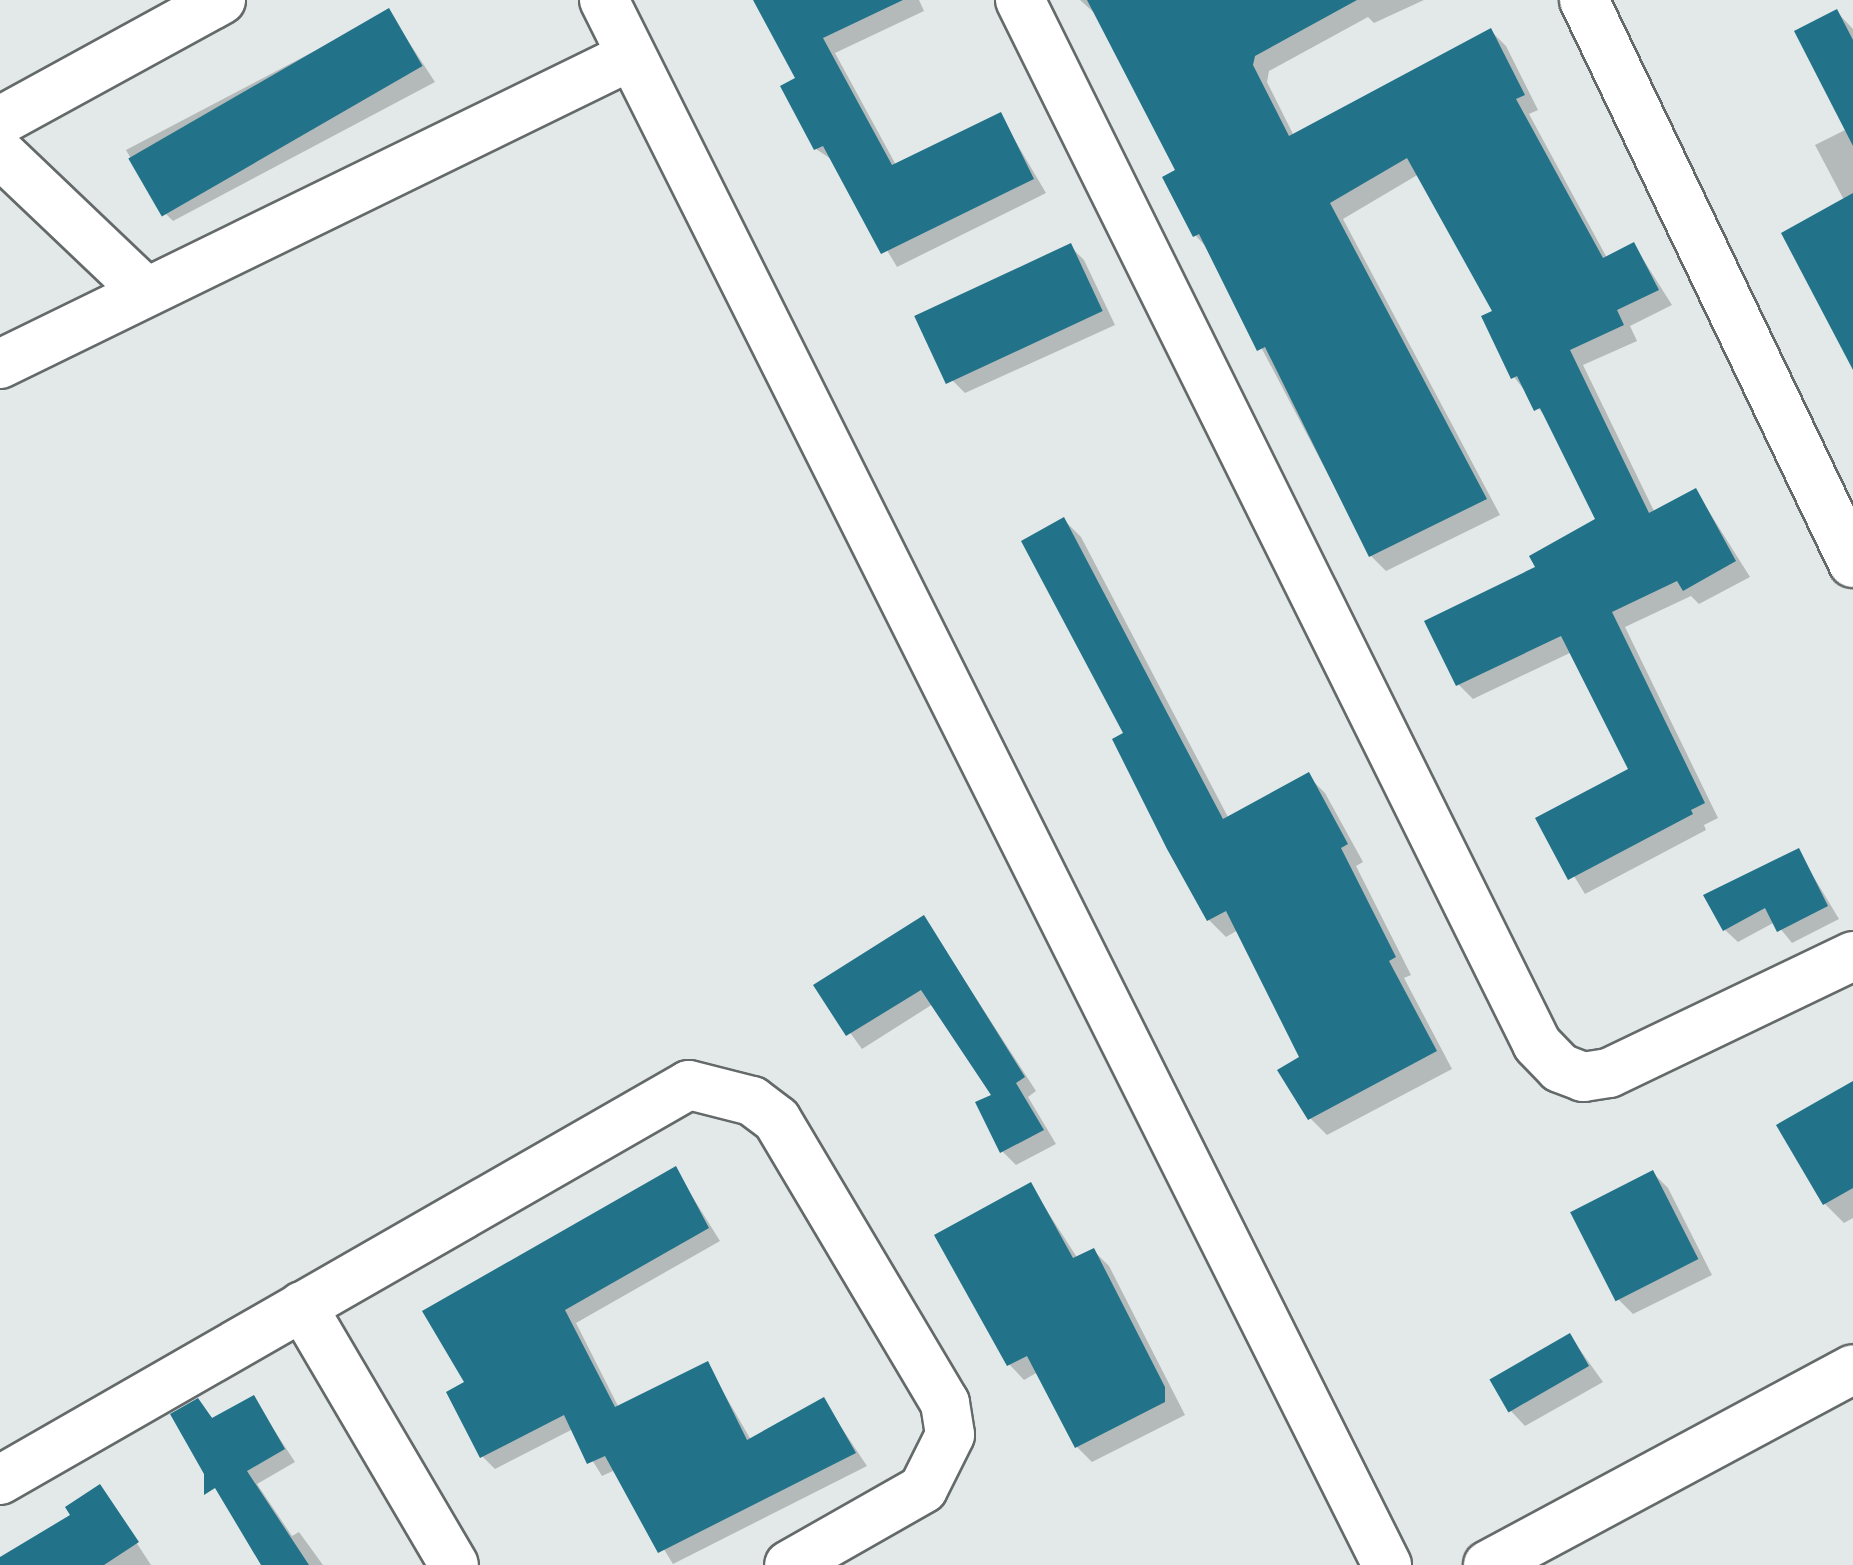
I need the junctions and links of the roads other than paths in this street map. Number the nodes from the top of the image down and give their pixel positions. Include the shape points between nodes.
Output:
1 (221, 0) edge
2 (604, 0) edge
3 (1020, 0) edge
4 (1584, 0) edge
5 (631, 56) junction
6 (0, 121) edge
7 (0, 154) edge
8 (145, 291) junction
9 (0, 364) edge
10 (1853, 564) edge
11 (1853, 956) edge
12 (302, 1306) junction
13 (1853, 1369) edge
14 (0, 1480) edge
15 (454, 1565) edge
16 (789, 1565) edge
17 (1386, 1565) edge
18 (1488, 1565) edge

1 - 6 street
2 - 5 street
3 - 11 street via 1537,1044 1560,1068 1583,1076 1609,1074
4 - 10 street
5 - 8 street
5 - 17 street
7 - 8 street
8 - 9 street
12 - 14 street
12 - 15 street
12 - 16 street via 689,1084 752,1100 777,1120 946,1403 950,1435 924,1489
13 - 18 street

